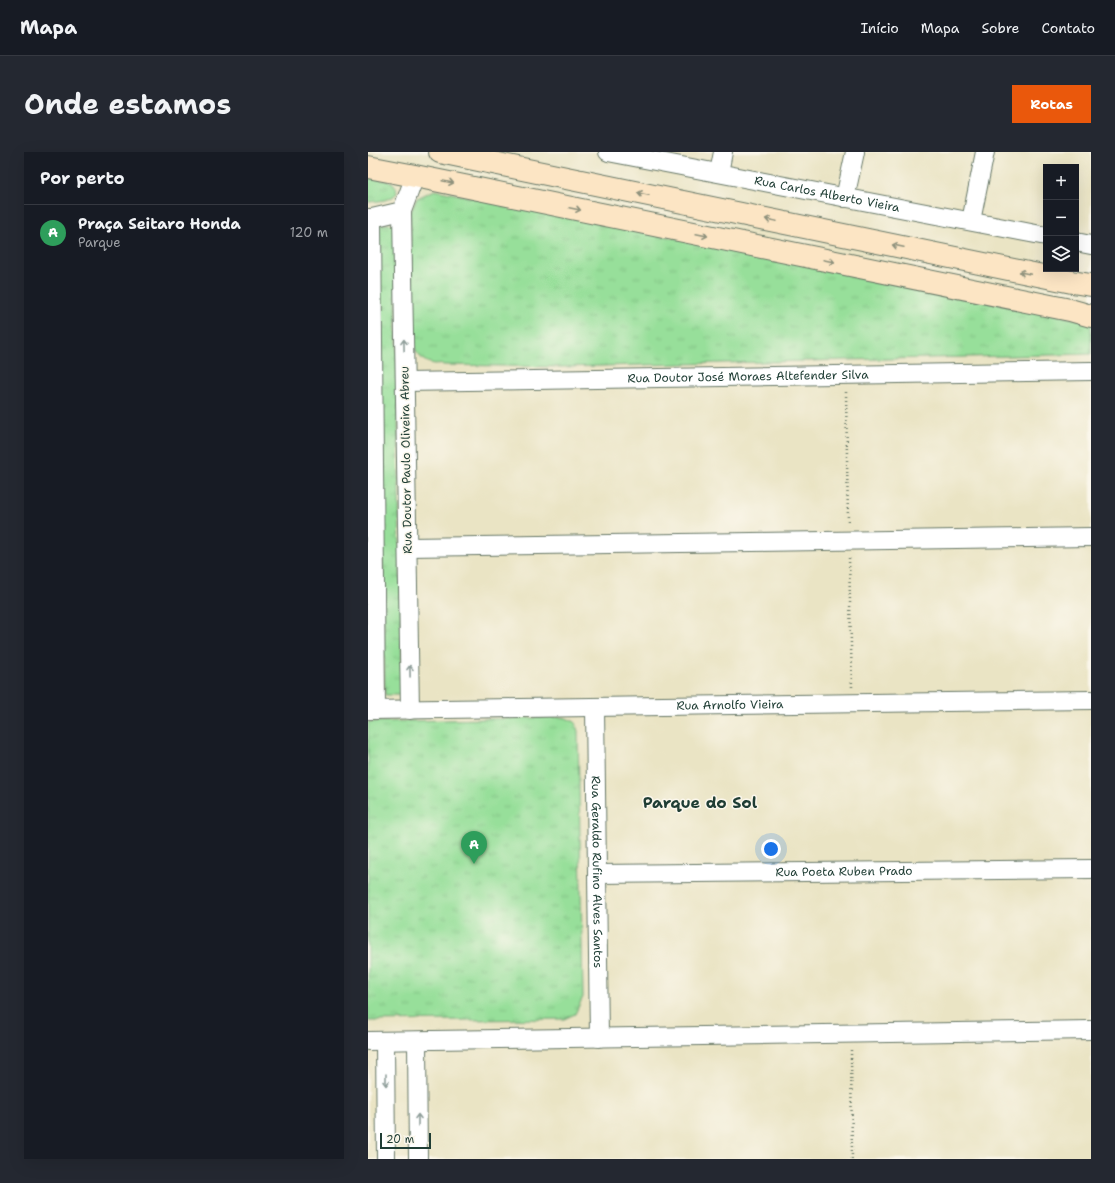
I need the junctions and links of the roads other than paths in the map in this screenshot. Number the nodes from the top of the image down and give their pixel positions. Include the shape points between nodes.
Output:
1 (440, 152) edge
2 (608, 152) edge
3 (723, 152) edge
4 (855, 152) edge
5 (985, 152) edge
6 (466, 155) edge
7 (368, 167) edge
8 (719, 173) junction
9 (415, 176) junction
10 (845, 198) junction
11 (402, 211) junction
12 (370, 218) edge
13 (971, 222) junction
14 (1043, 235) edge
15 (1079, 243) edge
16 (1091, 245) edge
17 (1091, 285) edge
18 (1091, 316) edge
19 (1091, 371) edge
20 (371, 382) edge
21 (405, 382) junction
22 (1091, 538) edge
23 (371, 547) edge
24 (408, 547) junction
25 (1091, 700) edge
26 (595, 707) junction
27 (372, 710) edge
28 (410, 710) junction
29 (1091, 869) edge
30 (597, 874) junction
31 (1091, 1030) edge
32 (599, 1038) junction
33 (417, 1040) junction
34 (377, 1041) edge
35 (386, 1159) edge
36 (418, 1159) edge

1 - 6 street
2 - 8 street, Rua Carlos Alberto Vieira
3 - 8 street
4 - 10 street
5 - 13 street
17 -> 6 street
7 - 9 street
8 - 10 street, Rua Carlos Alberto Vieira
9 - 11 street
9 -> 18 street
10 - 13 street, Rua Carlos Alberto Vieira
11 - 12 street
21 -> 11 street, Rua Doutor Paulo Oliveira Abreu
12 - 20 street
13 - 14 street, Rua Carlos Alberto Vieira
15 - 16 street
19 - 21 street, Rua Doutor José Moraes Altefender Silva
20 - 23 street
21 - 24 street, Rua Doutor Paulo Oliveira Abreu
22 - 24 street
23 - 27 street
28 -> 24 street, Rua Doutor Paulo Oliveira Abreu
25 - 26 street, Rua Arnolfo Vieira
26 - 28 street, Rua Arnolfo Vieira
26 - 30 street, Rua Geraldo Rufino Alves Santos
27 - 28 street, Rua Arnolfo Vieira
29 - 30 street, Rua Poeta Ruben Prado
30 - 32 street, Rua Geraldo Rufino Alves Santos
31 - 32 street
32 - 33 street
33 - 34 street
36 -> 33 street
34 -> 35 street

